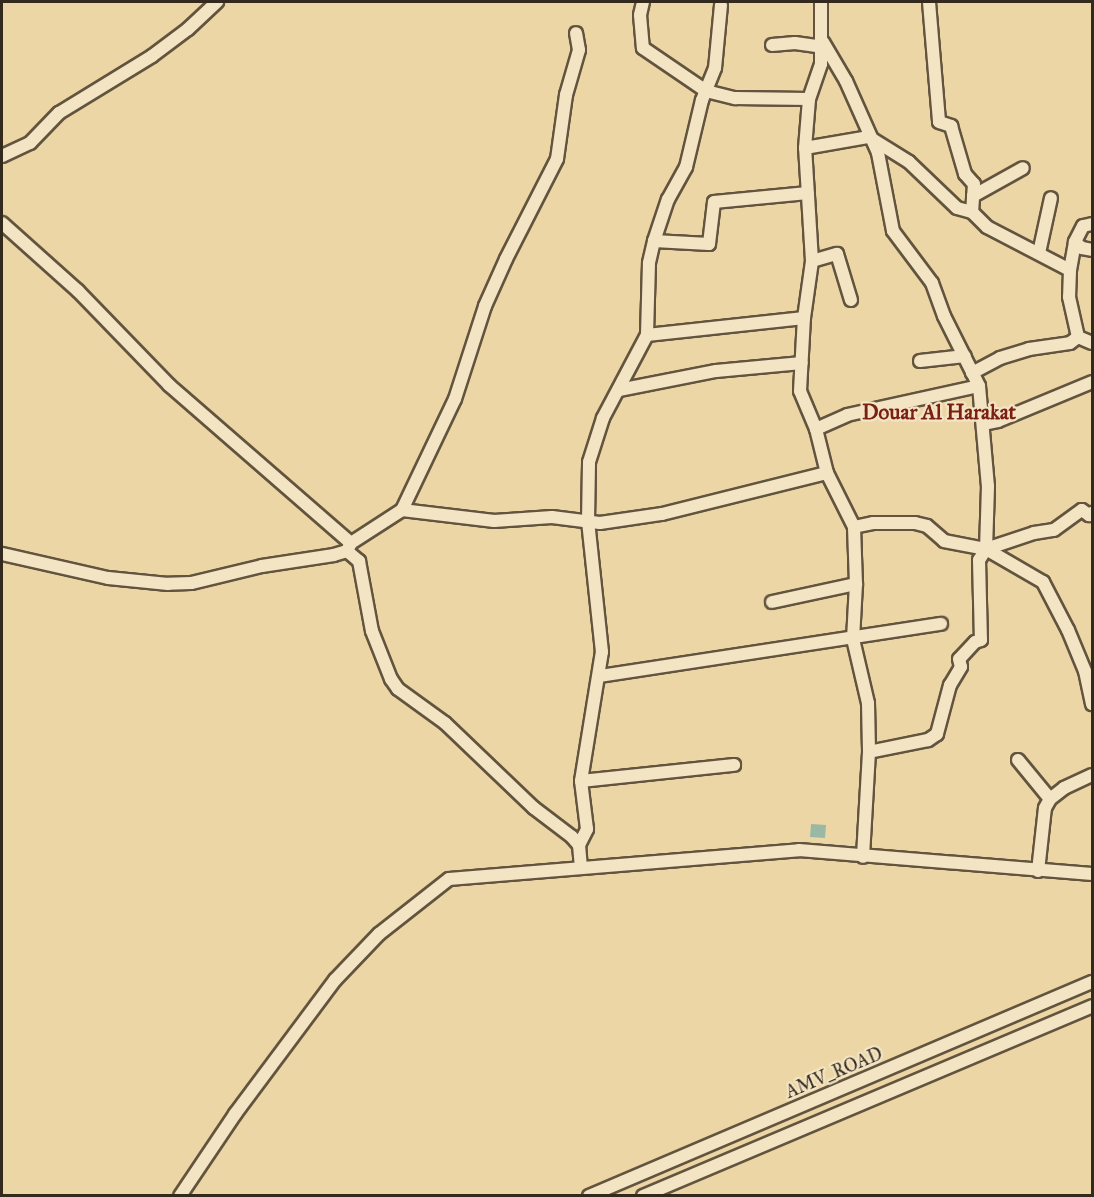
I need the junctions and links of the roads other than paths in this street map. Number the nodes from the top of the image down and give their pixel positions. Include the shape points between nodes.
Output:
1 (218, 2) edge
2 (643, 2) edge
3 (821, 2) edge
4 (929, 2) edge
5 (721, 5) dead end
6 (576, 33) dead end
7 (823, 44) junction
8 (772, 45) dead end
9 (706, 91) junction
10 (809, 99) junction
11 (869, 137) junction
12 (806, 148) junction
13 (2, 156) edge
14 (1023, 168) dead end
15 (808, 193) junction
16 (973, 196) junction
17 (1051, 198) dead end
18 (972, 212) junction
19 (2, 223) edge
20 (1092, 224) edge
21 (654, 241) junction
22 (1075, 242) junction
23 (1092, 250) edge
24 (1039, 254) junction
25 (812, 261) junction
26 (1070, 270) junction
27 (851, 300) dead end
28 (804, 318) junction
29 (647, 334) junction
30 (1078, 337) junction
31 (1092, 343) edge
32 (965, 356) junction
33 (920, 361) dead end
34 (802, 363) junction
35 (972, 373) junction
36 (1092, 382) edge
37 (979, 386) junction
38 (619, 390) junction
39 (983, 424) junction
40 (816, 429) junction
41 (826, 473) junction
42 (402, 510) junction
43 (1092, 513) edge
44 (588, 521) junction
45 (854, 527) junction
46 (349, 547) junction
47 (986, 549) junction
48 (2, 554) edge
49 (856, 584) junction
50 (772, 602) dead end
51 (941, 624) dead end
52 (853, 639) junction
53 (600, 676) junction
54 (1092, 704) edge
55 (869, 752) junction
56 (1018, 760) dead end
57 (734, 765) dead end
58 (1092, 775) edge
59 (582, 781) junction
60 (1050, 799) junction
61 (579, 845) junction
62 (863, 857) junction
63 (581, 866) junction
64 (1038, 871) junction
65 (1092, 874) edge
66 (1092, 982) edge
67 (1092, 1006) edge
68 (723, 1139) junction
69 (732, 1158) junction
70 (180, 1196) edge
71 (589, 1196) edge
72 (643, 1196) edge

1 - 13 street via 152,56 59,113 30,144
2 - 9 street via 643,48
3 - 7 street
4 - 16 street via 939,122 951,126 965,174 974,184
5 - 9 street via 715,68
6 - 42 street via 579,50 557,159 506,258 485,306 451,408
7 - 8 street
7 - 10 street
7 - 11 street via 846,81
9 - 10 street via 735,98
9 - 21 street via 686,167 668,199
10 - 12 street
11 - 12 street
11 - 18 street via 909,162 957,208
11 - 32 street via 878,153 893,231 932,283
12 - 15 street
14 - 16 street
15 - 21 street via 714,202 709,244
15 - 25 street
16 - 18 street
17 - 24 street
18 - 24 street via 987,227
19 - 46 street via 78,291 169,385
20 - 22 street via 1083,226
21 - 29 street via 649,263
22 - 23 street
22 - 26 street
24 - 26 street
25 - 27 street via 837,254
25 - 28 street
26 - 30 street via 1069,297
28 - 29 street
28 - 34 street
29 - 38 street
30 - 31 street
30 - 35 street via 1070,343 1000,358
32 - 33 street
32 - 35 street
34 - 38 street via 716,371
34 - 40 street via 800,391
35 - 37 street
36 - 39 street
37 - 39 street
37 - 40 street via 847,415
38 - 44 street via 603,418 589,462
39 - 47 street via 988,486
40 - 41 street
41 - 44 street via 662,514 600,523
41 - 45 street
42 - 44 street via 494,521 552,517
42 - 46 street
43 - 47 street via 1082,510 1054,530
44 - 53 street via 602,652
45 - 47 street via 915,523 927,526 944,541
45 - 49 street
46 - 48 street via 191,583 168,584 108,578
46 - 61 street via 359,561 372,631 398,689 445,723
47 - 54 street via 1043,582 1081,661
47 - 55 street via 979,560 981,640 959,658 961,667 950,685 936,734 928,740
49 - 50 street
49 - 52 street
51 - 52 street
52 - 53 street
52 - 55 street via 868,703
53 - 59 street
55 - 62 street
56 - 60 street
57 - 59 street
58 - 60 street
59 - 61 street via 587,829
60 - 64 street via 1045,808
61 - 63 street
62 - 63 street via 799,850
62 - 64 street
63 - 70 street via 449,879 403,914 358,953 335,980 235,1114
64 - 65 street
66 - 68 street, AMV_ROAD
67 - 69 street
68 - 69 street
68 - 71 street, AMV_ROAD
69 - 72 street

